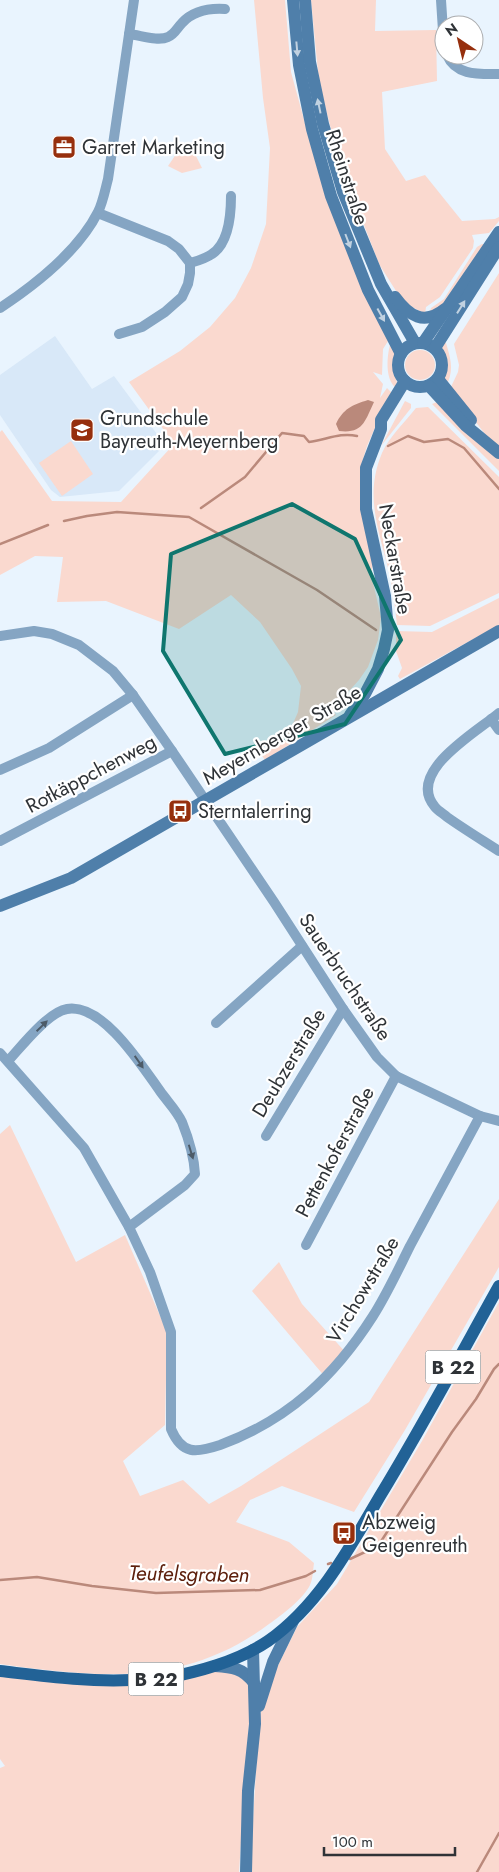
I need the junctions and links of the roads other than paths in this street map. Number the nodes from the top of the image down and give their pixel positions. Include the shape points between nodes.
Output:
1 (134, 0) edge
2 (293, 0) edge
3 (305, 0) edge
4 (441, 0) edge
5 (225, 9) dead end
6 (442, 15) edge
7 (129, 34) junction
8 (453, 65) edge
9 (499, 74) edge
10 (231, 196) dead end
11 (98, 213) junction
12 (499, 232) edge
13 (499, 247) edge
14 (190, 263) junction
15 (381, 284) junction
16 (450, 305) junction
17 (0, 308) edge
18 (119, 334) dead end
19 (425, 345) junction
20 (401, 354) junction
21 (433, 383) junction
22 (409, 384) junction
23 (495, 449) edge
24 (499, 631) edge
25 (0, 636) edge
26 (378, 670) junction
27 (393, 692) junction
28 (133, 695) junction
29 (495, 716) edge
30 (347, 718) junction
31 (499, 730) edge
32 (172, 751) junction
33 (0, 770) edge
34 (205, 800) junction
35 (0, 841) edge
36 (499, 850) edge
37 (0, 906) edge
38 (302, 946) junction
39 (343, 1009) junction
40 (216, 1023) dead end
41 (0, 1053) edge
42 (8, 1061) junction
43 (396, 1076) junction
44 (480, 1116) junction
45 (499, 1120) edge
46 (266, 1136) dead end
47 (129, 1227) junction
48 (306, 1245) dead end
49 (499, 1286) edge
50 (296, 1617) junction
51 (255, 1649) junction
52 (212, 1666) junction
53 (0, 1671) edge
54 (268, 1676) junction
55 (254, 1683) junction
56 (255, 1724) junction
57 (246, 1872) edge

1 - 7 street
2 -> 20 street, Rheinstraße via 299,65 312,129 331,196 368,290
15 -> 3 street, Rheinstraße via 343,192 323,124 310,62
4 - 6 street
5 - 7 street via 210,8 192,15 169,37
7 - 11 street via 108,179
8 - 9 street via 463,72
10 - 14 street via 230,224 218,249
11 - 14 street via 168,241
11 - 17 street via 57,264
12 - 16 street
19 -> 13 street
14 - 18 street via 188,284 182,297 142,326
15 - 16 street via 409,313 417,316 430,318
15 - 19 street, Rheinstraße
16 - 19 street
19 - 20 street via 407,347
19 - 21 street via 440,355 443,364
20 - 22 street via 398,370
21 - 22 street via 420,388
21 - 23 street via 465,425
22 - 26 street, Neckarstraße via 388,424 381,428 368,459 365,480 366,509 388,614 387,636
24 - 27 street, Meyernberger Straße
25 - 28 street via 34,632 52,634 80,645 113,672
26 - 27 street via 382,686
26 - 30 street, Neckarstraße
27 - 30 street, Meyernberger Straße
28 - 32 street
28 - 33 street via 49,748
29 - 31 street
29 - 36 street via 440,759 431,772 428,785 435,807
30 - 34 street, Meyernberger Straße
32 - 34 street
32 - 35 street, Rotkäppchenweg
34 - 37 street, Meyernberger Straße via 71,878
34 - 38 street, Sauerbruchstraße
38 - 39 street, Sauerbruchstraße
38 - 40 street
39 - 43 street, Sauerbruchstraße via 377,1057
39 - 46 street, Deubzerstraße
41 - 42 street
42 - 47 street via 84,1148
42 -> 47 street via 56,1013 64,1009 75,1008 90,1014 107,1025 128,1046 181,1121 195,1165 195,1174 185,1185
43 - 44 street, Sauerbruchstraße
43 - 48 street, Pettenkoferstraße
44 - 45 street, Sauerbruchstraße
44 - 47 street, Virchowstraße via 373,1316 336,1367 294,1406 266,1425 204,1450 192,1451 176,1442 171,1429 171,1332 150,1272
49 - 50 main road, B 22 via 355,1539 319,1592
50 - 51 main road, B 22
50 - 54 street
51 - 52 main road, B 22
51 - 54 street via 266,1664
51 - 55 street
52 - 53 main road, B 22 via 160,1679 99,1682
52 - 55 street via 239,1668
54 - 56 street
55 - 56 street
56 - 57 street via 248,1791

